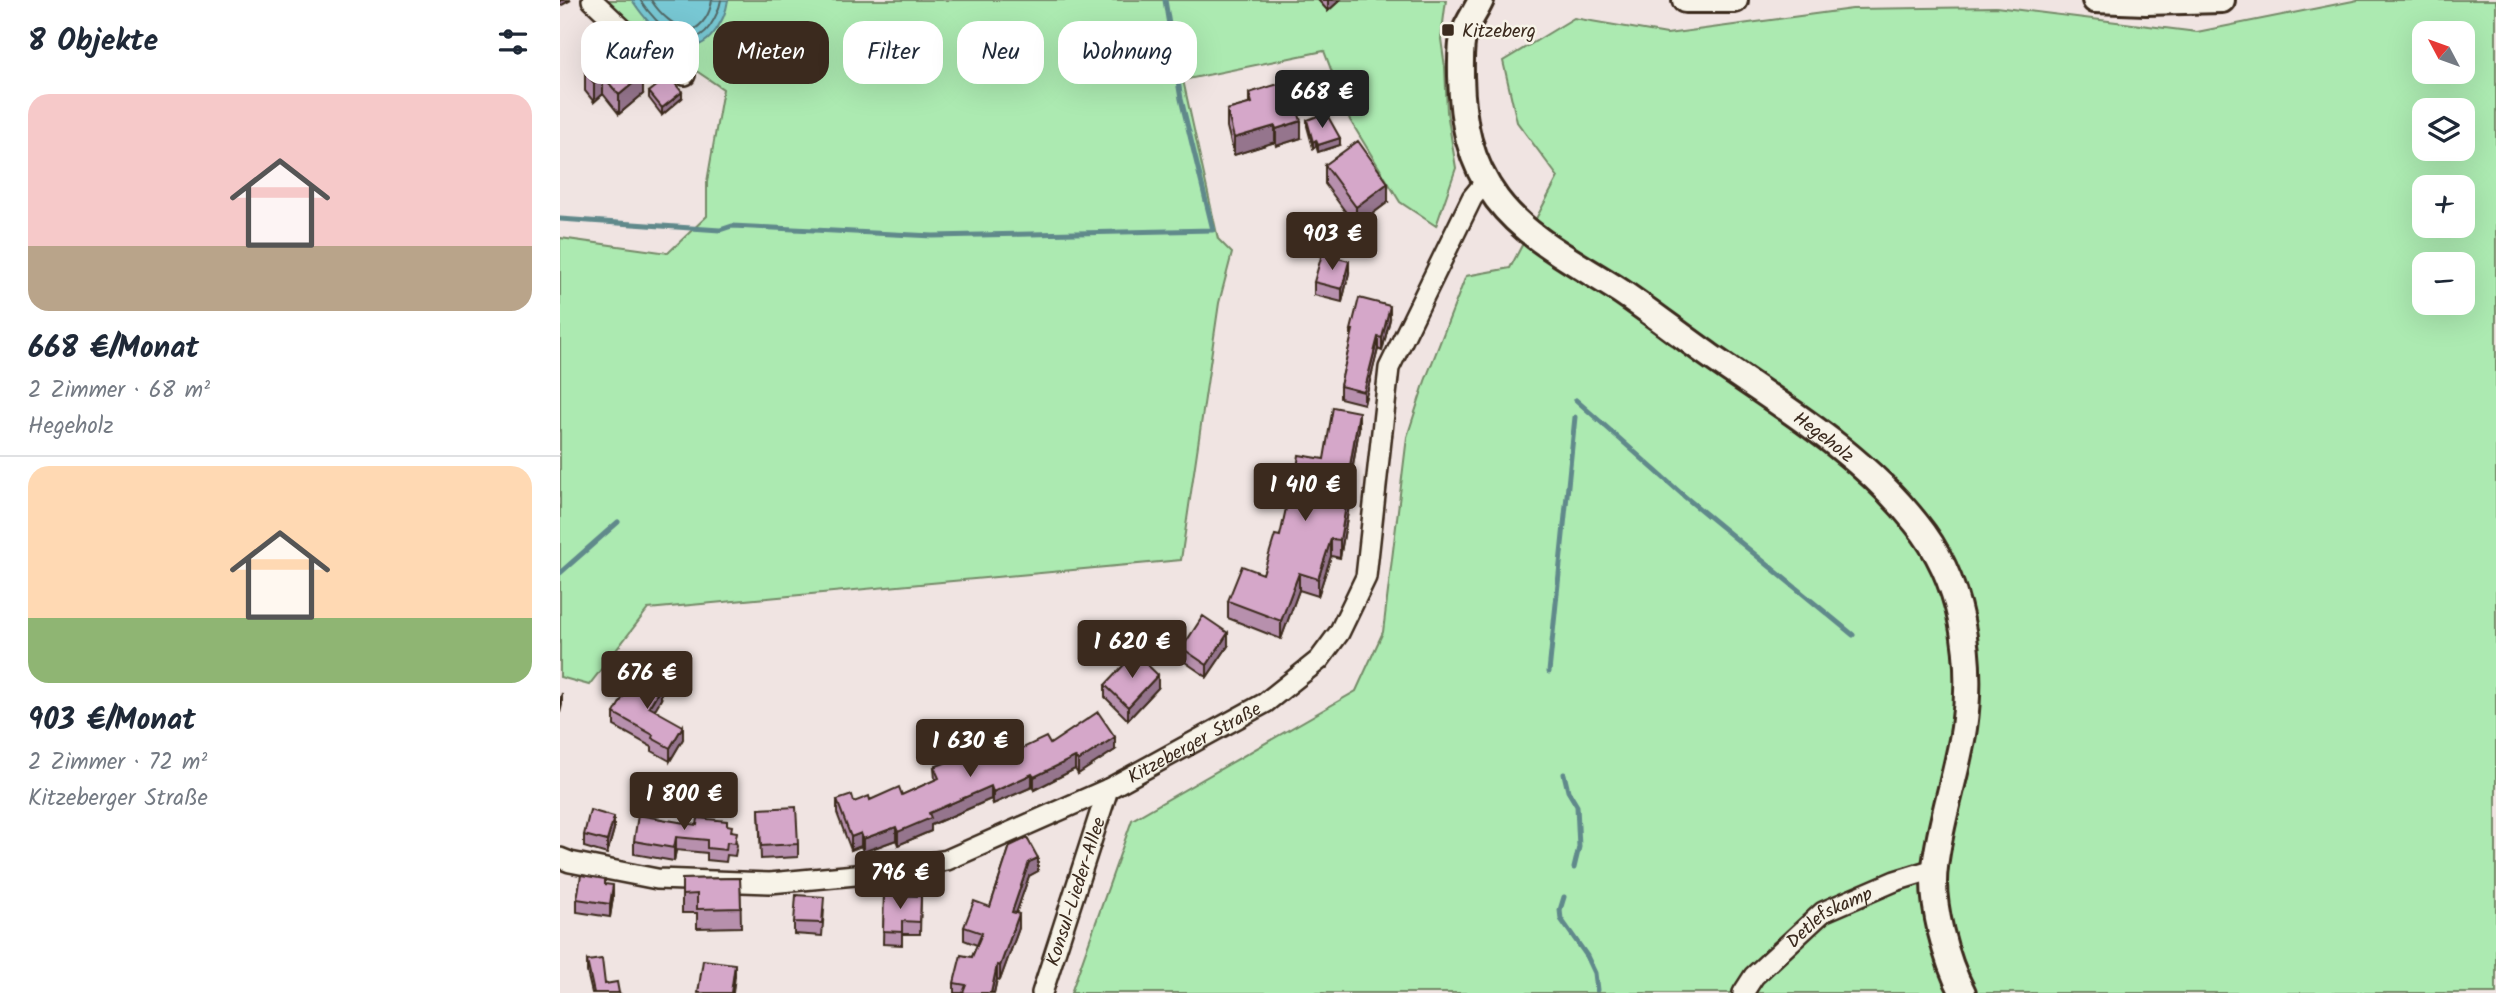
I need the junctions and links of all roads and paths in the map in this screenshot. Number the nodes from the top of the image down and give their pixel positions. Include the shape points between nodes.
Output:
1 (592, 0) edge
2 (1481, 0) edge
3 (1685, 0) edge
4 (1735, 0) edge
5 (2095, 0) edge
6 (2222, 0) edge
7 (614, 21) edge
8 (1486, 181) junction
9 (1108, 789) junction
10 (560, 858) edge
11 (1934, 869) junction
12 (1042, 993) edge
13 (1744, 993) edge
14 (1963, 993) edge

1 - 7 street
2 - 8 street, Hegeholz via 1464,35 1462,101 1468,138
3 - 4 street
5 - 6 street
8 - 9 street, Kitzeberger Straße via 1472,198 1389,368 1366,577 1339,633 1319,660 1265,703
8 - 11 street, Hegeholz via 1507,211 1541,242 1622,293 1847,452 1919,525 1954,595 1963,628 1968,684 1964,729
9 - 10 street, Kitzeberger Straße via 947,860 866,874 770,883 657,879
9 - 12 street, Konsul-Lieder-Allee
11 - 13 street, Detlefskamp via 1823,912 1754,976
11 - 14 street, Hegeholz via 1944,942

